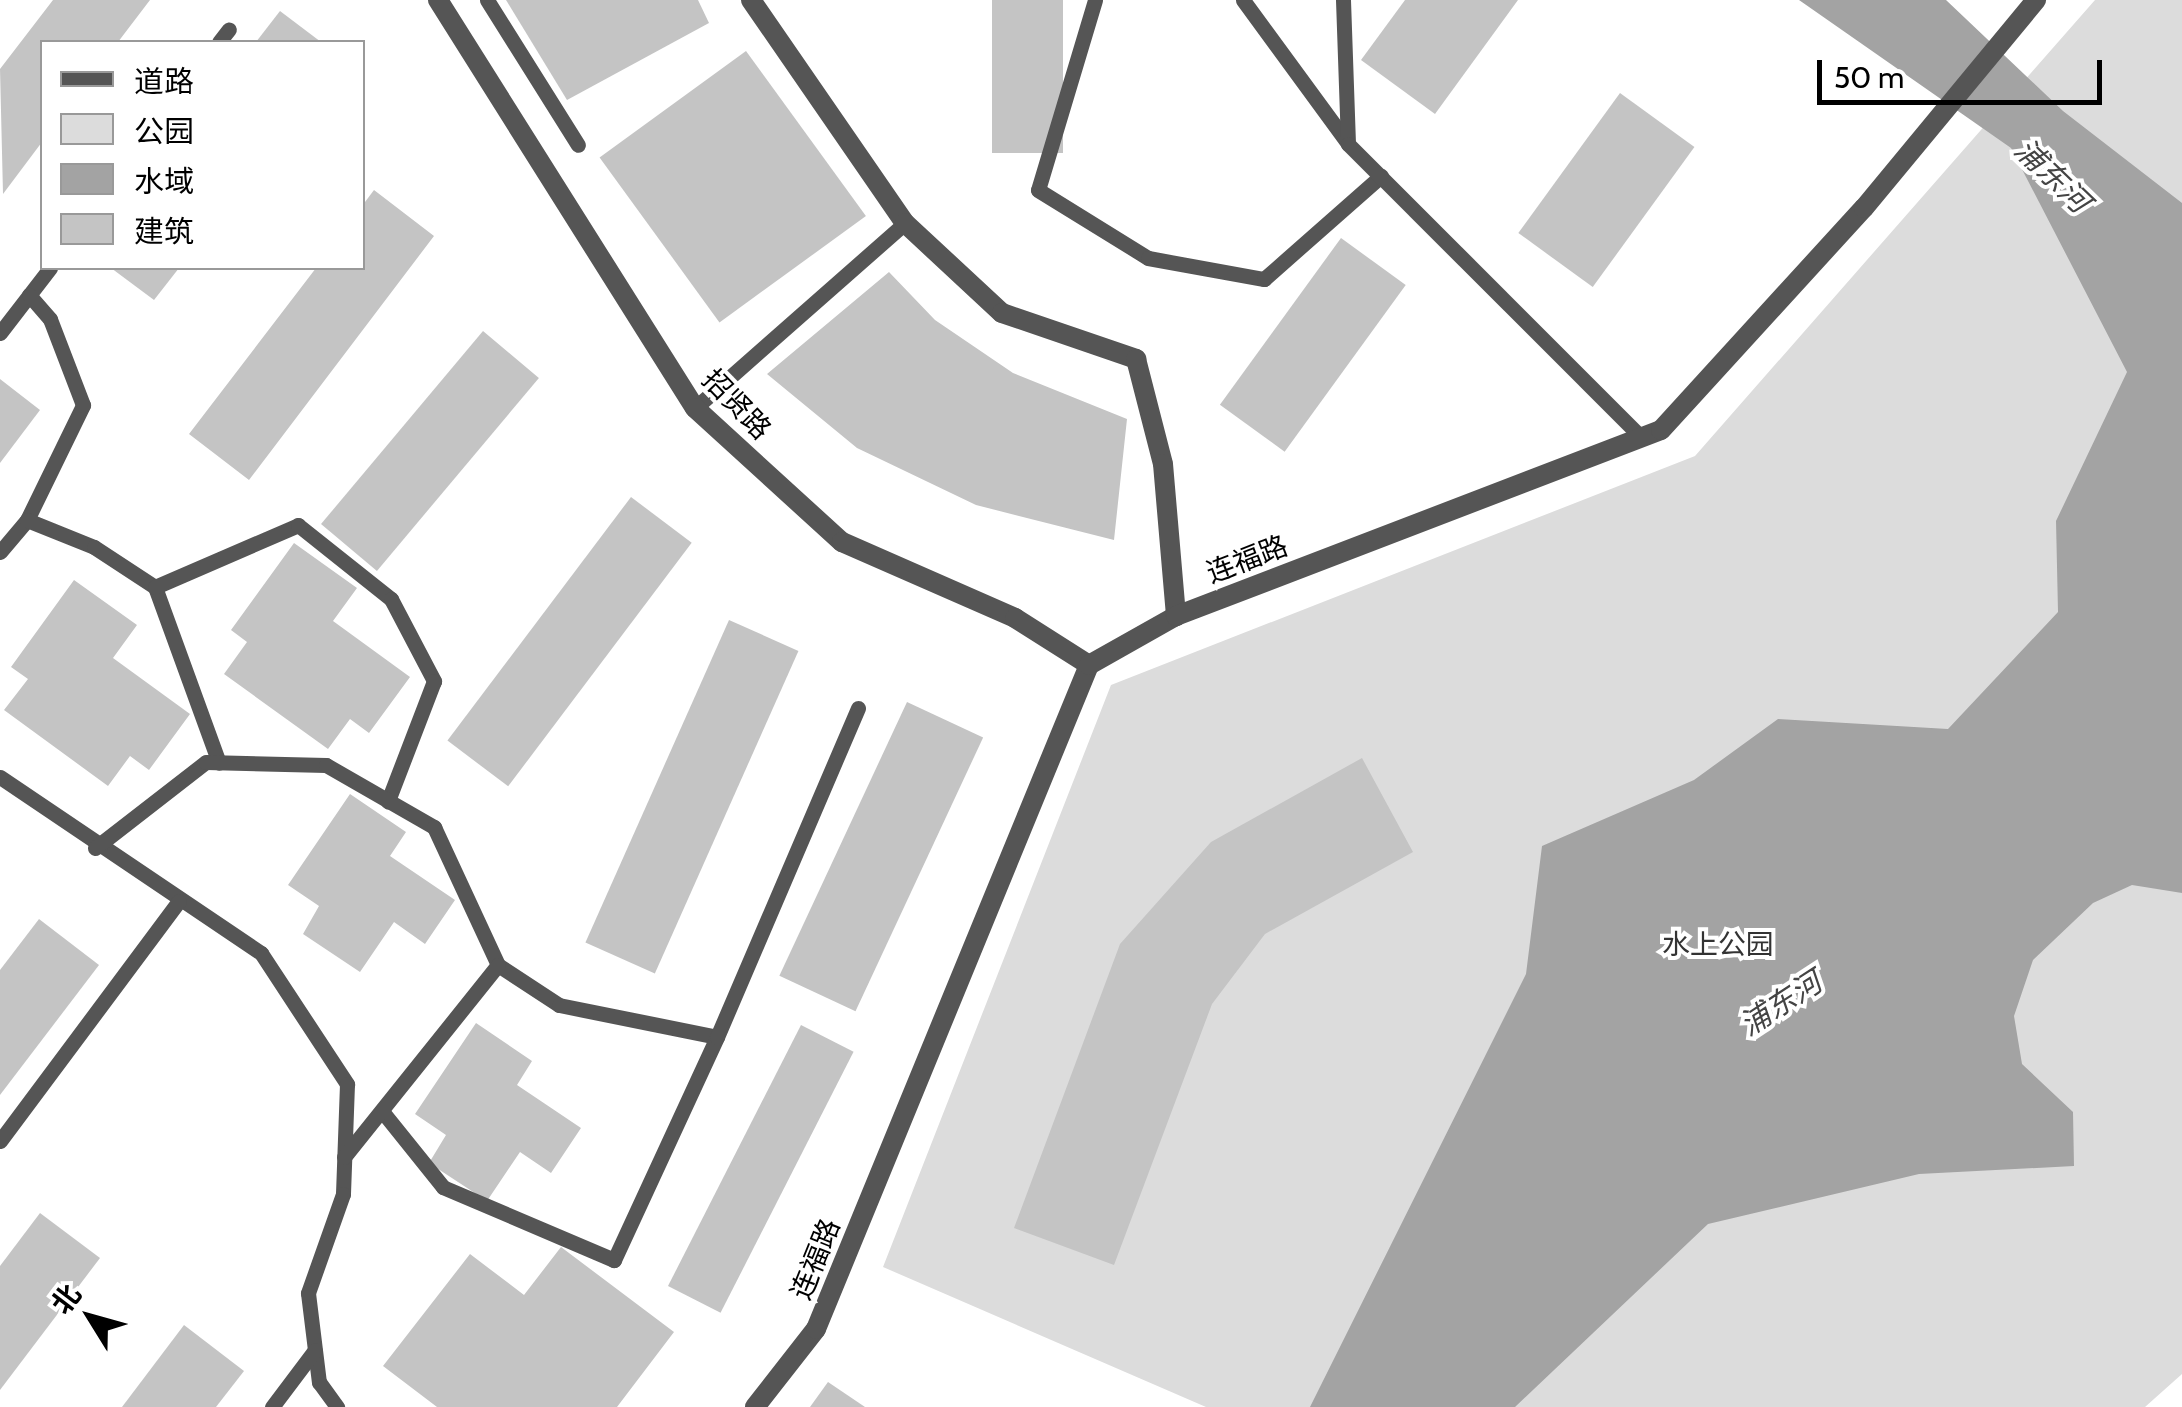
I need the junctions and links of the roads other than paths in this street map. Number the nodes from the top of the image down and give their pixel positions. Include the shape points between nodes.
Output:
1 (438, 0) edge
2 (487, 0) edge
3 (751, 0) edge
4 (1096, 0) edge
5 (1243, 0) edge
6 (1343, 0) edge
7 (2036, 0) edge
8 (1348, 144) junction
9 (578, 145) dead end
10 (1380, 176) junction
11 (905, 223) junction
12 (48, 270) edge
13 (30, 294) junction
14 (0, 333) edge
15 (695, 408) junction
16 (1641, 437) junction
17 (28, 520) junction
18 (0, 552) edge
19 (155, 587) junction
20 (1176, 616) junction
21 (1089, 664) junction
22 (858, 708) dead end
23 (218, 763) junction
24 (0, 778) edge
25 (388, 801) junction
26 (95, 848) junction
27 (179, 901) junction
28 (498, 965) junction
29 (718, 1037) junction
30 (382, 1110) junction
31 (0, 1140) edge
32 (344, 1157) junction
33 (316, 1350) junction
34 (272, 1407) edge
35 (337, 1407) edge
36 (754, 1407) edge

1 - 15 street, 招贤路
2 - 9 lane
3 - 11 street
4 - 10 lane via 1038,190 1148,258 1264,279
5 - 8 lane
6 - 8 lane
7 - 16 street, 连福路 via 1864,208 1660,430
8 - 10 lane
10 - 16 lane
11 - 15 lane
11 - 20 street via 1002,313 1136,360 1162,464
12 - 13 lane
13 - 14 lane
13 - 17 lane via 50,319 83,405
15 - 21 street, 招贤路 via 842,542 1015,618
16 - 20 street, 连福路
17 - 18 lane
17 - 19 lane via 94,547
19 - 23 lane
19 - 25 lane via 298,526 391,599 434,681
20 - 21 street, 连福路
21 - 36 street, 连福路 via 816,1329
22 - 29 lane
23 - 25 lane via 326,765
23 - 26 lane via 206,762
24 - 26 lane
25 - 28 lane via 434,827
26 - 27 lane
27 - 31 lane
27 - 32 lane via 261,953 346,1084
28 - 29 lane via 560,1006
28 - 30 lane
29 - 30 lane via 614,1260 443,1187
30 - 32 lane
32 - 33 lane via 343,1194 308,1293
33 - 34 lane
33 - 35 lane via 319,1382

